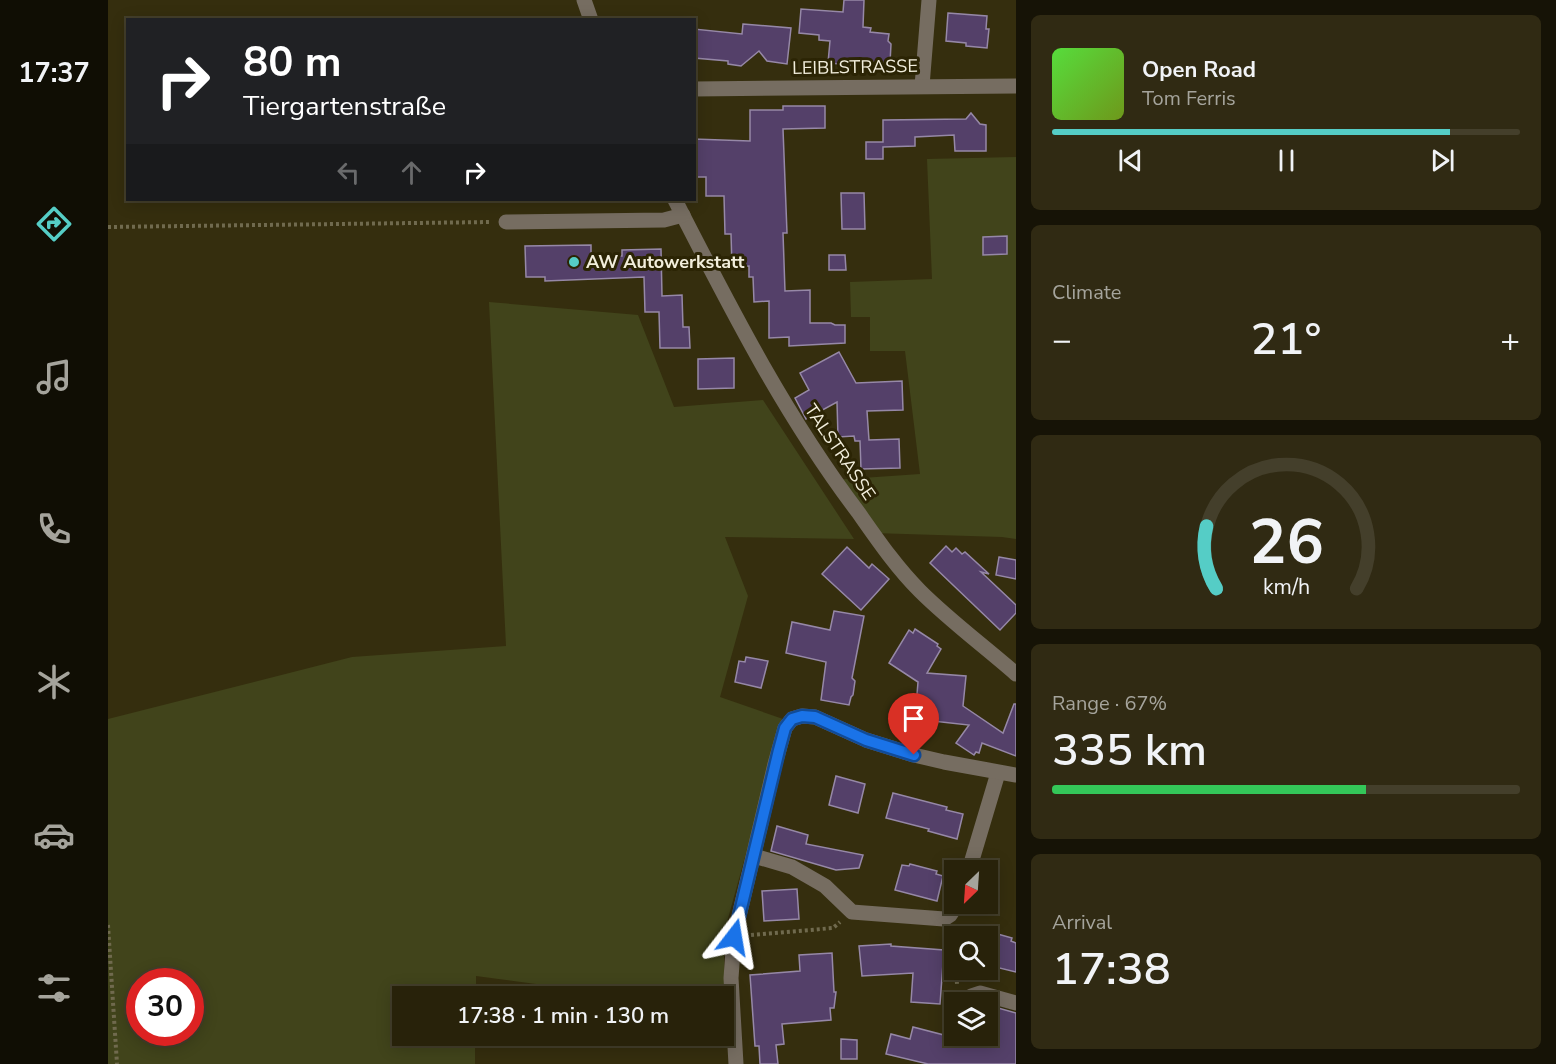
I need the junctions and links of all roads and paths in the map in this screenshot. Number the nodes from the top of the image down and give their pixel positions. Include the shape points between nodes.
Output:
1 (584, 0) edge
2 (929, 0) edge
3 (590, 18) edge
4 (922, 86) junction
5 (1016, 86) edge
6 (696, 89) edge
7 (675, 201) edge
8 (682, 215) junction
9 (506, 222) joint
10 (108, 227) edge
11 (1016, 674) edge
12 (998, 772) junction
13 (1016, 776) edge
14 (754, 856) junction
15 (972, 860) edge
16 (852, 912) junction
17 (949, 914) edge
18 (108, 925) edge
19 (734, 937) junction
20 (998, 998) edge
21 (1016, 1003) edge
22 (117, 1064) edge
23 (735, 1064) edge

1 - 3 street
2 - 4 street
4 - 5 street, LEIBLSTRASSE
4 - 6 street, LEIBLSTRASSE
7 - 8 street, TALSTRASSE
8 - 9 street via 664,220
8 - 11 street, TALSTRASSE via 756,356 833,480 921,592
9 - 10 path
12 - 13 street
12 - 14 street via 914,755 866,740 815,717 792,719 785,728
12 - 15 street
14 - 16 street via 792,867 825,886
14 - 19 street
16 - 17 street via 944,919
16 - 19 path via 833,928
18 - 22 path
19 - 23 street via 731,978
20 - 21 street

